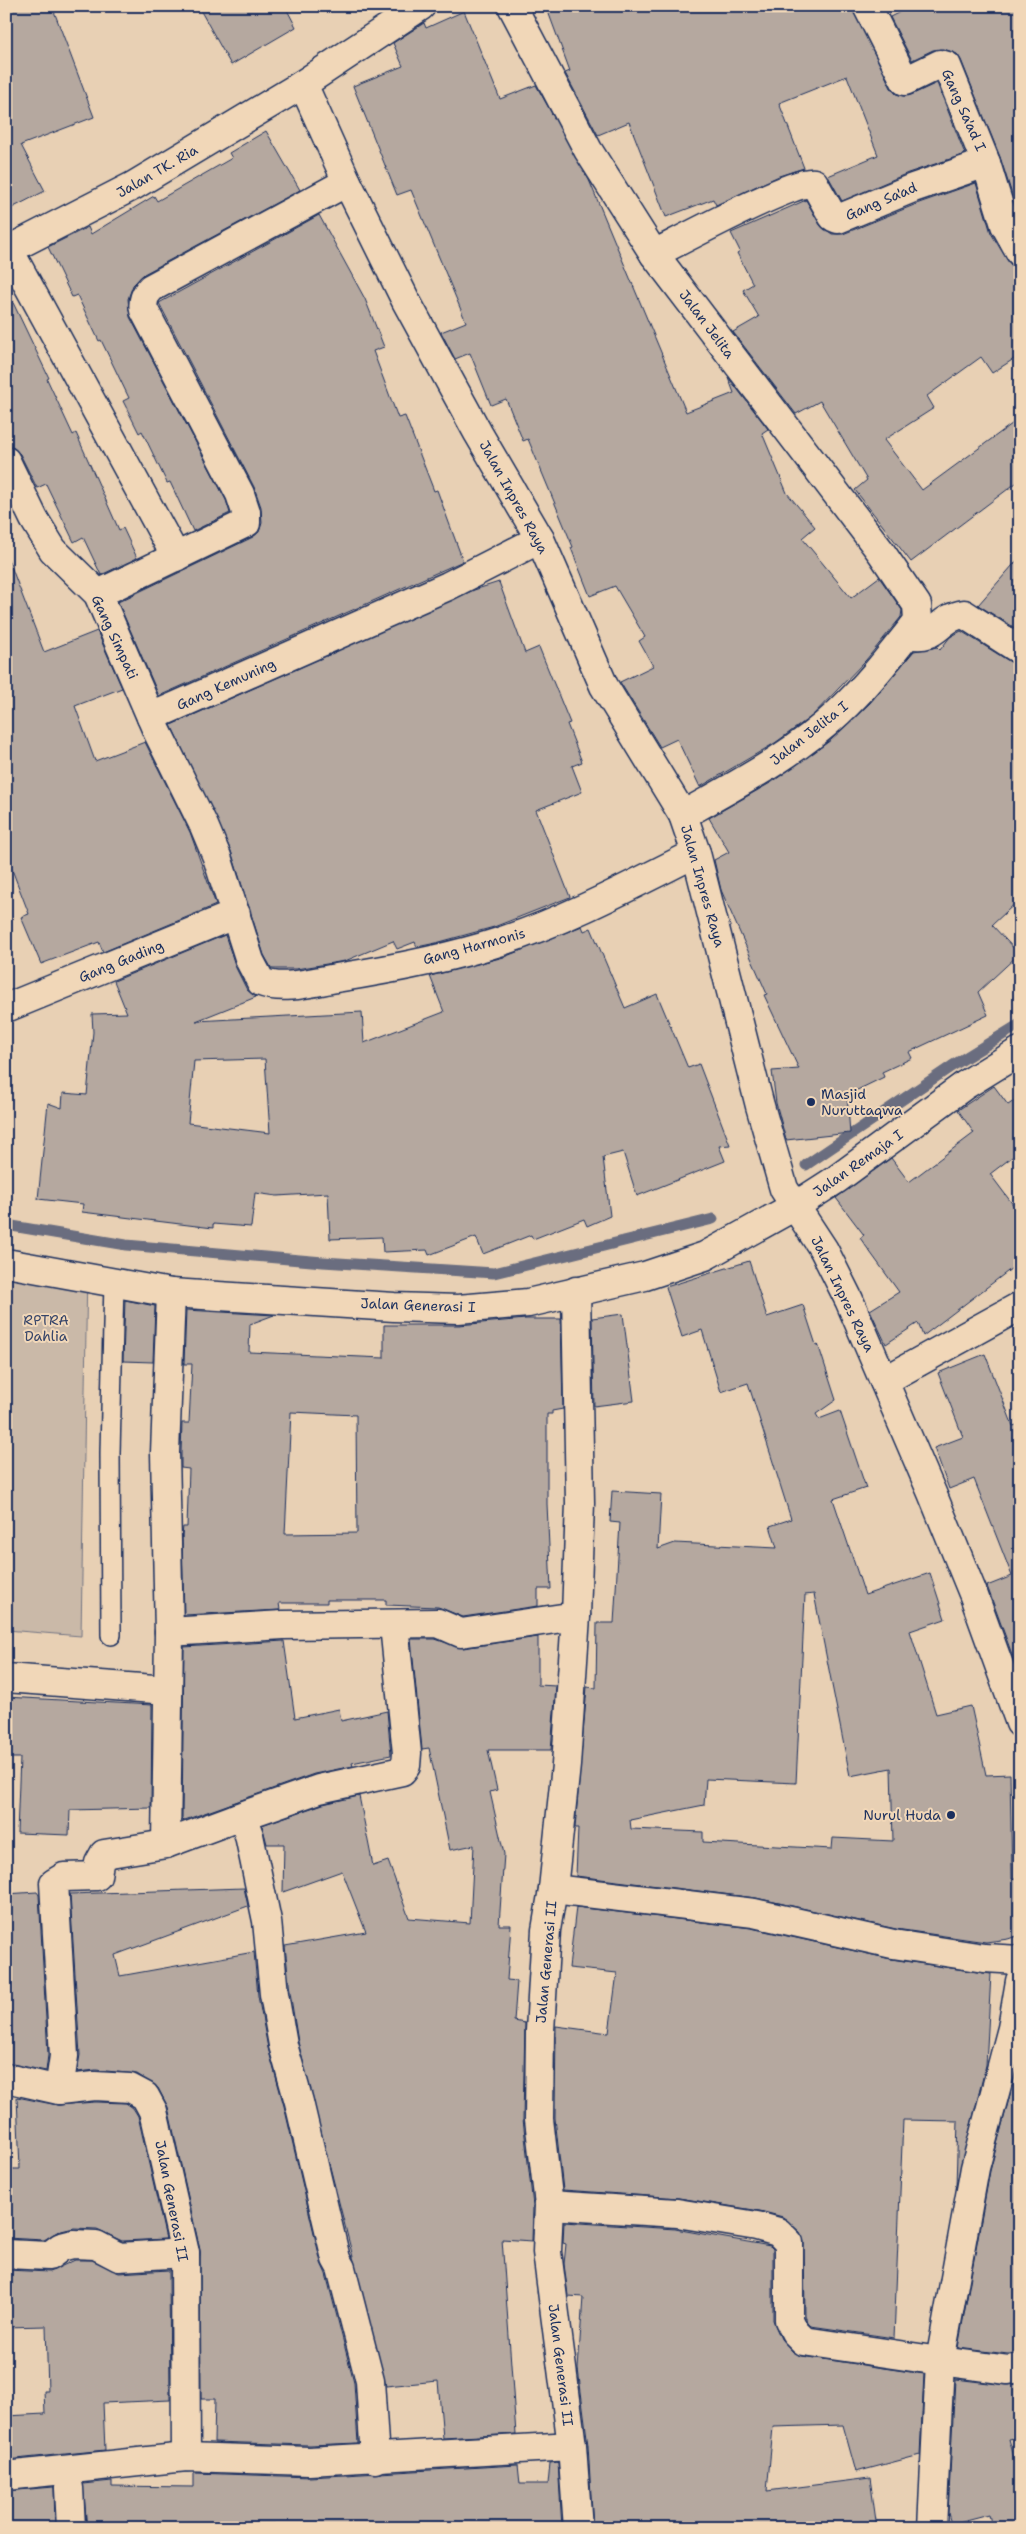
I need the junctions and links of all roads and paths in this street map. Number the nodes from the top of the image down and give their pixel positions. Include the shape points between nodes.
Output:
1 (421, 6) edge
2 (512, 6) edge
3 (867, 6) edge
4 (303, 84) junction
5 (986, 163) junction
6 (347, 182) junction
7 (7, 250) edge
8 (1020, 252) edge
9 (654, 254) junction
10 (6, 462) edge
11 (540, 539) junction
12 (176, 557) junction
13 (98, 594) junction
14 (911, 630) junction
15 (1020, 650) edge
16 (151, 717) junction
17 (683, 815) junction
18 (696, 853) junction
19 (236, 914) junction
20 (6, 1008) edge
21 (1020, 1051) edge
22 (796, 1197) junction
23 (6, 1263) edge
24 (114, 1282) junction
25 (576, 1291) junction
26 (171, 1292) junction
27 (1020, 1306) edge
28 (884, 1381) junction
29 (576, 1616) junction
30 (394, 1625) junction
31 (169, 1632) junction
32 (111, 1635) dead end
33 (6, 1678) edge
34 (168, 1690) junction
35 (1020, 1723) edge
36 (236, 1818) junction
37 (166, 1844) junction
38 (553, 1889) junction
39 (1020, 1960) edge
40 (1020, 1981) edge
41 (6, 2078) edge
42 (59, 2090) junction
43 (549, 2205) junction
44 (185, 2253) junction
45 (6, 2254) edge
46 (940, 2361) junction
47 (1020, 2368) edge
48 (572, 2446) junction
49 (186, 2457) junction
50 (375, 2459) junction
51 (6, 2476) edge
52 (69, 2488) dead end
53 (71, 2528) edge
54 (578, 2528) edge
55 (932, 2528) edge

1 - 4 street, Jalan TK. Ria
2 - 9 street, Jalan Jelita via 588,150
3 - 5 street, Gang Sa'ad I via 904,81 940,64 947,66
4 - 6 street, Jalan Inpres Raya
4 - 7 street, Jalan TK. Ria via 134,186
5 - 8 street via 1005,225
5 - 9 street, Gang Sa'ad via 914,188 838,220 814,183 800,184
6 - 11 street, Jalan Inpres Raya via 419,326
6 - 12 street via 147,292 144,310 240,494 246,512 246,523
7 - 12 street
9 - 14 street, Jalan Jelita via 881,552 917,605 918,620
10 - 13 street, Gang Simpati via 53,550
11 - 16 street, Gang Kemuning via 448,586
11 - 17 street, Jalan Inpres Raya via 604,686
12 - 13 street
13 - 16 street, Gang Simpati
14 - 15 street via 920,636 928,635 949,617 964,614
14 - 17 street, Jalan Jelita I via 874,677 838,714 788,752
16 - 19 street via 204,826
17 - 18 street, Jalan Inpres Raya
18 - 19 street, Gang Harmonis via 553,922 498,942 367,973 271,986 261,982 250,961
18 - 22 street, Jalan Inpres Raya via 772,1147
19 - 20 street, Gang Gading
21 - 22 street, Jalan Remaja I via 965,1085 837,1179
22 - 25 street, Jalan Generasi I via 705,1256 645,1276
22 - 28 street, Jalan Inpres Raya
23 - 24 street, Jalan Generasi I
24 - 26 street, Jalan Generasi I
24 - 32 lane via 110,1453
25 - 26 street, Jalan Generasi I via 528,1303 458,1309
25 - 29 street via 580,1503
26 - 31 street via 165,1453
27 - 28 street
28 - 35 street, Jalan Inpres Raya via 970,1588
29 - 30 street via 461,1633 438,1623
29 - 38 street via 566,1765
30 - 31 street via 283,1625
30 - 36 street via 407,1753 406,1766 402,1771 319,1789
31 - 34 street
33 - 34 street
34 - 37 street
36 - 37 street
36 - 50 street via 245,1824 249,1835 267,1921 283,2046 370,2381
37 - 42 street via 104,1854 97,1876 64,1877 54,1883 64,2056
38 - 39 street, Jalan Generasi II via 754,1913 894,1944 984,1958
38 - 43 street, Jalan Generasi II via 546,1930 540,2032 539,2119
40 - 46 street via 1012,2028 975,2168
41 - 42 street, Jalan Generasi II
42 - 44 street, Jalan Generasi II via 95,2086 130,2088 146,2096 156,2120
43 - 46 street via 678,2213 778,2232 789,2243 788,2320 804,2341
43 - 48 street, Jalan Generasi II via 546,2252
44 - 45 street via 119,2257 96,2245 73,2244 61,2247 49,2256
44 - 49 street, Jalan Generasi II
46 - 47 street via 1008,2370
46 - 55 street
48 - 50 street, Jalan Generasi II
48 - 54 street, Jalan Generasi II
49 - 50 street, Jalan Generasi II via 309,2461
49 - 51 street
52 - 53 street

